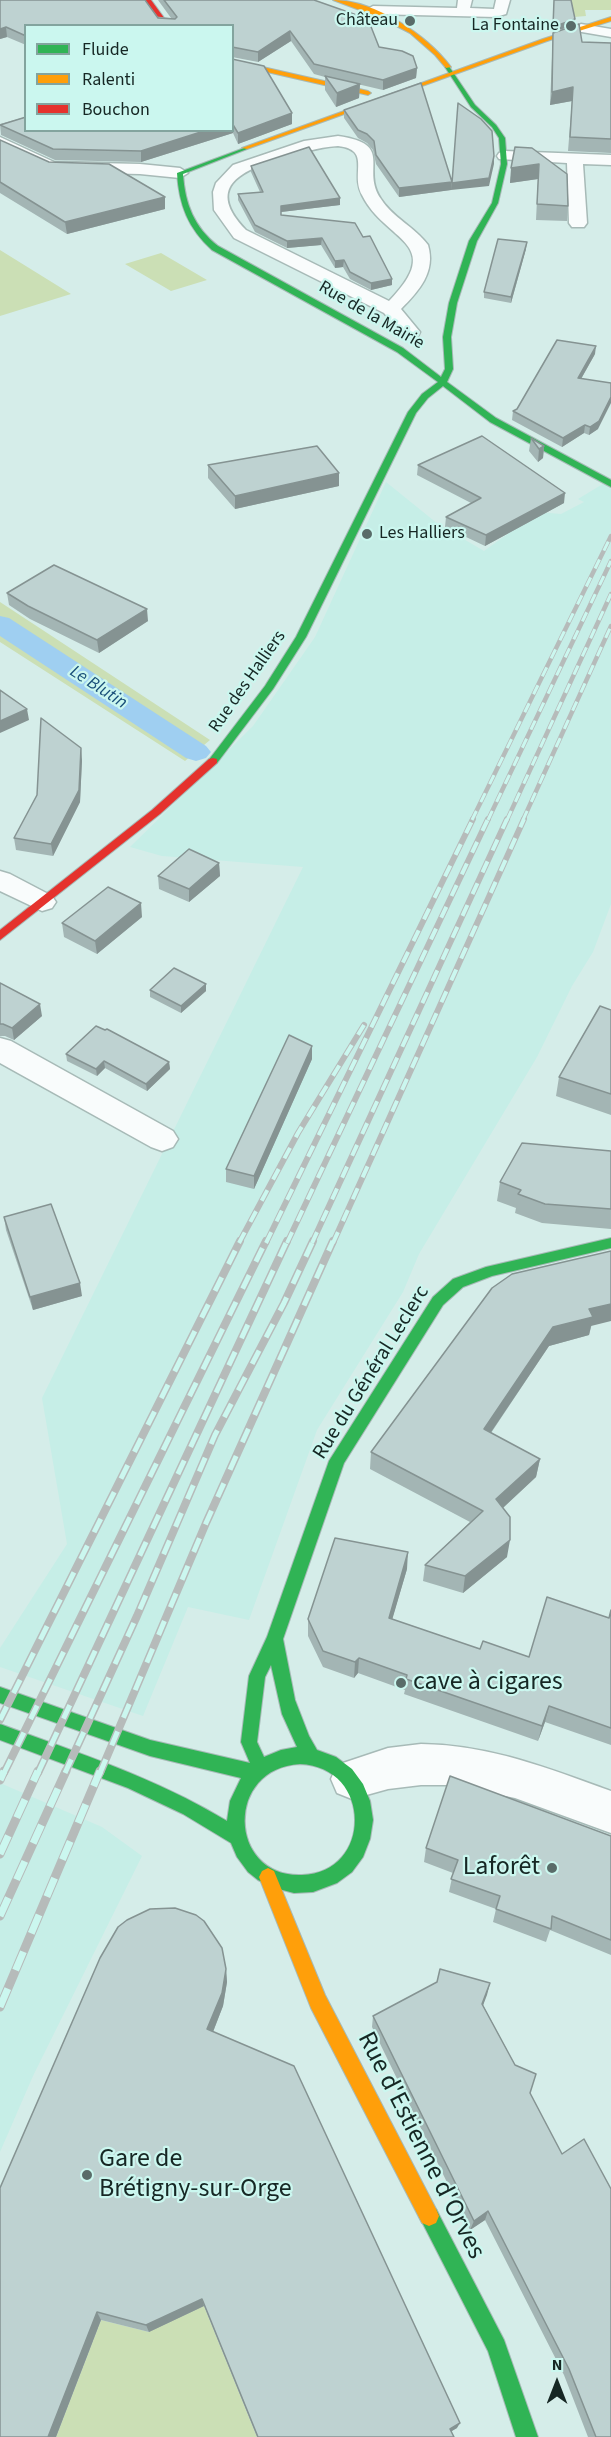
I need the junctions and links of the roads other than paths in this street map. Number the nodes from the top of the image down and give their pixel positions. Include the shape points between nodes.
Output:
1 (148, 0) edge
2 (336, 0) edge
3 (502, 0) edge
4 (464, 6) edge
5 (373, 10) junction
6 (611, 19) edge
7 (166, 24) edge
8 (580, 28) junction
9 (611, 33) edge
10 (440, 55) junction
11 (486, 61) junction
12 (234, 62) edge
13 (470, 67) junction
14 (453, 73) junction
15 (466, 92) junction
16 (384, 97) junction
17 (0, 142) edge
18 (505, 156) junction
19 (575, 159) junction
20 (611, 160) edge
21 (180, 173) junction
22 (578, 223) dead end
23 (391, 309) junction
24 (411, 332) junction
25 (448, 340) junction
26 (396, 347) junction
27 (421, 354) junction
28 (443, 382) junction
29 (425, 396) junction
30 (611, 484) edge
31 (0, 880) edge
32 (42, 902) junction
33 (0, 936) edge
34 (0, 1049) edge
35 (162, 1140) dead end
36 (611, 1244) edge
37 (275, 1639) junction
38 (0, 1695) edge
39 (0, 1732) edge
40 (311, 1756) junction
41 (258, 1771) junction
42 (351, 1779) junction
43 (611, 1812) edge
44 (237, 1837) junction
45 (268, 1877) junction
46 (527, 2437) edge

1 - 7 main road
2 - 5 main road
3 - 4 street via 501,11 496,13
4 - 5 street
5 - 10 main road via 412,31
6 - 8 main road
8 - 9 street
8 - 11 main road
10 - 11 main road
10 - 14 main road
11 - 13 main road
12 - 16 main road
13 - 14 main road
13 - 15 main road
14 - 15 main road
14 - 16 main road
15 - 18 main road via 473,106 501,134
16 - 21 main road
17 - 21 street via 41,164 57,168
18 - 19 street
18 - 25 main road via 495,203 473,241 453,303
19 - 20 street
19 - 22 street
21 - 26 main road, Rue de la Mairie via 184,211 204,240
23 - 23 street via 416,281 423,253 368,192 367,157 362,148 340,141 310,143 233,173 223,189 220,204 230,225 240,234
23 - 24 street
24 - 25 street
24 - 26 street
25 - 27 main road
25 - 28 main road via 449,369
26 - 27 main road, Rue de la Mairie
27 - 28 main road, Rue de la Mairie
27 - 29 main road
28 - 29 main road, Rue des Halliers
28 - 30 main road, Rue de la Mairie via 492,420
29 - 32 main road, Rue des Halliers via 412,412 301,637 218,756 156,812
31 - 32 street
32 - 33 main road, Rue des Halliers
34 - 35 street
36 - 37 main road, Rue du Général Leclerc via 491,1271 458,1284 438,1301 337,1461
37 - 40 main road, Rue du Général Leclerc via 280,1690 287,1713
37 - 41 main road, Rue du Général Leclerc via 257,1676 249,1731
38 - 41 main road via 150,1748
39 - 44 main road via 132,1781
40 - 41 main road via 285,1757
40 - 42 main road via 326,1761
41 - 44 main road via 241,1792 235,1814
42 - 43 street via 418,1764 465,1764 494,1770
42 - 45 main road via 364,1806 364,1835 351,1861 327,1879 297,1885
44 - 45 main road via 254,1867
45 - 46 main road, Rue d'Estienne d'Orves via 318,2001 497,2347

